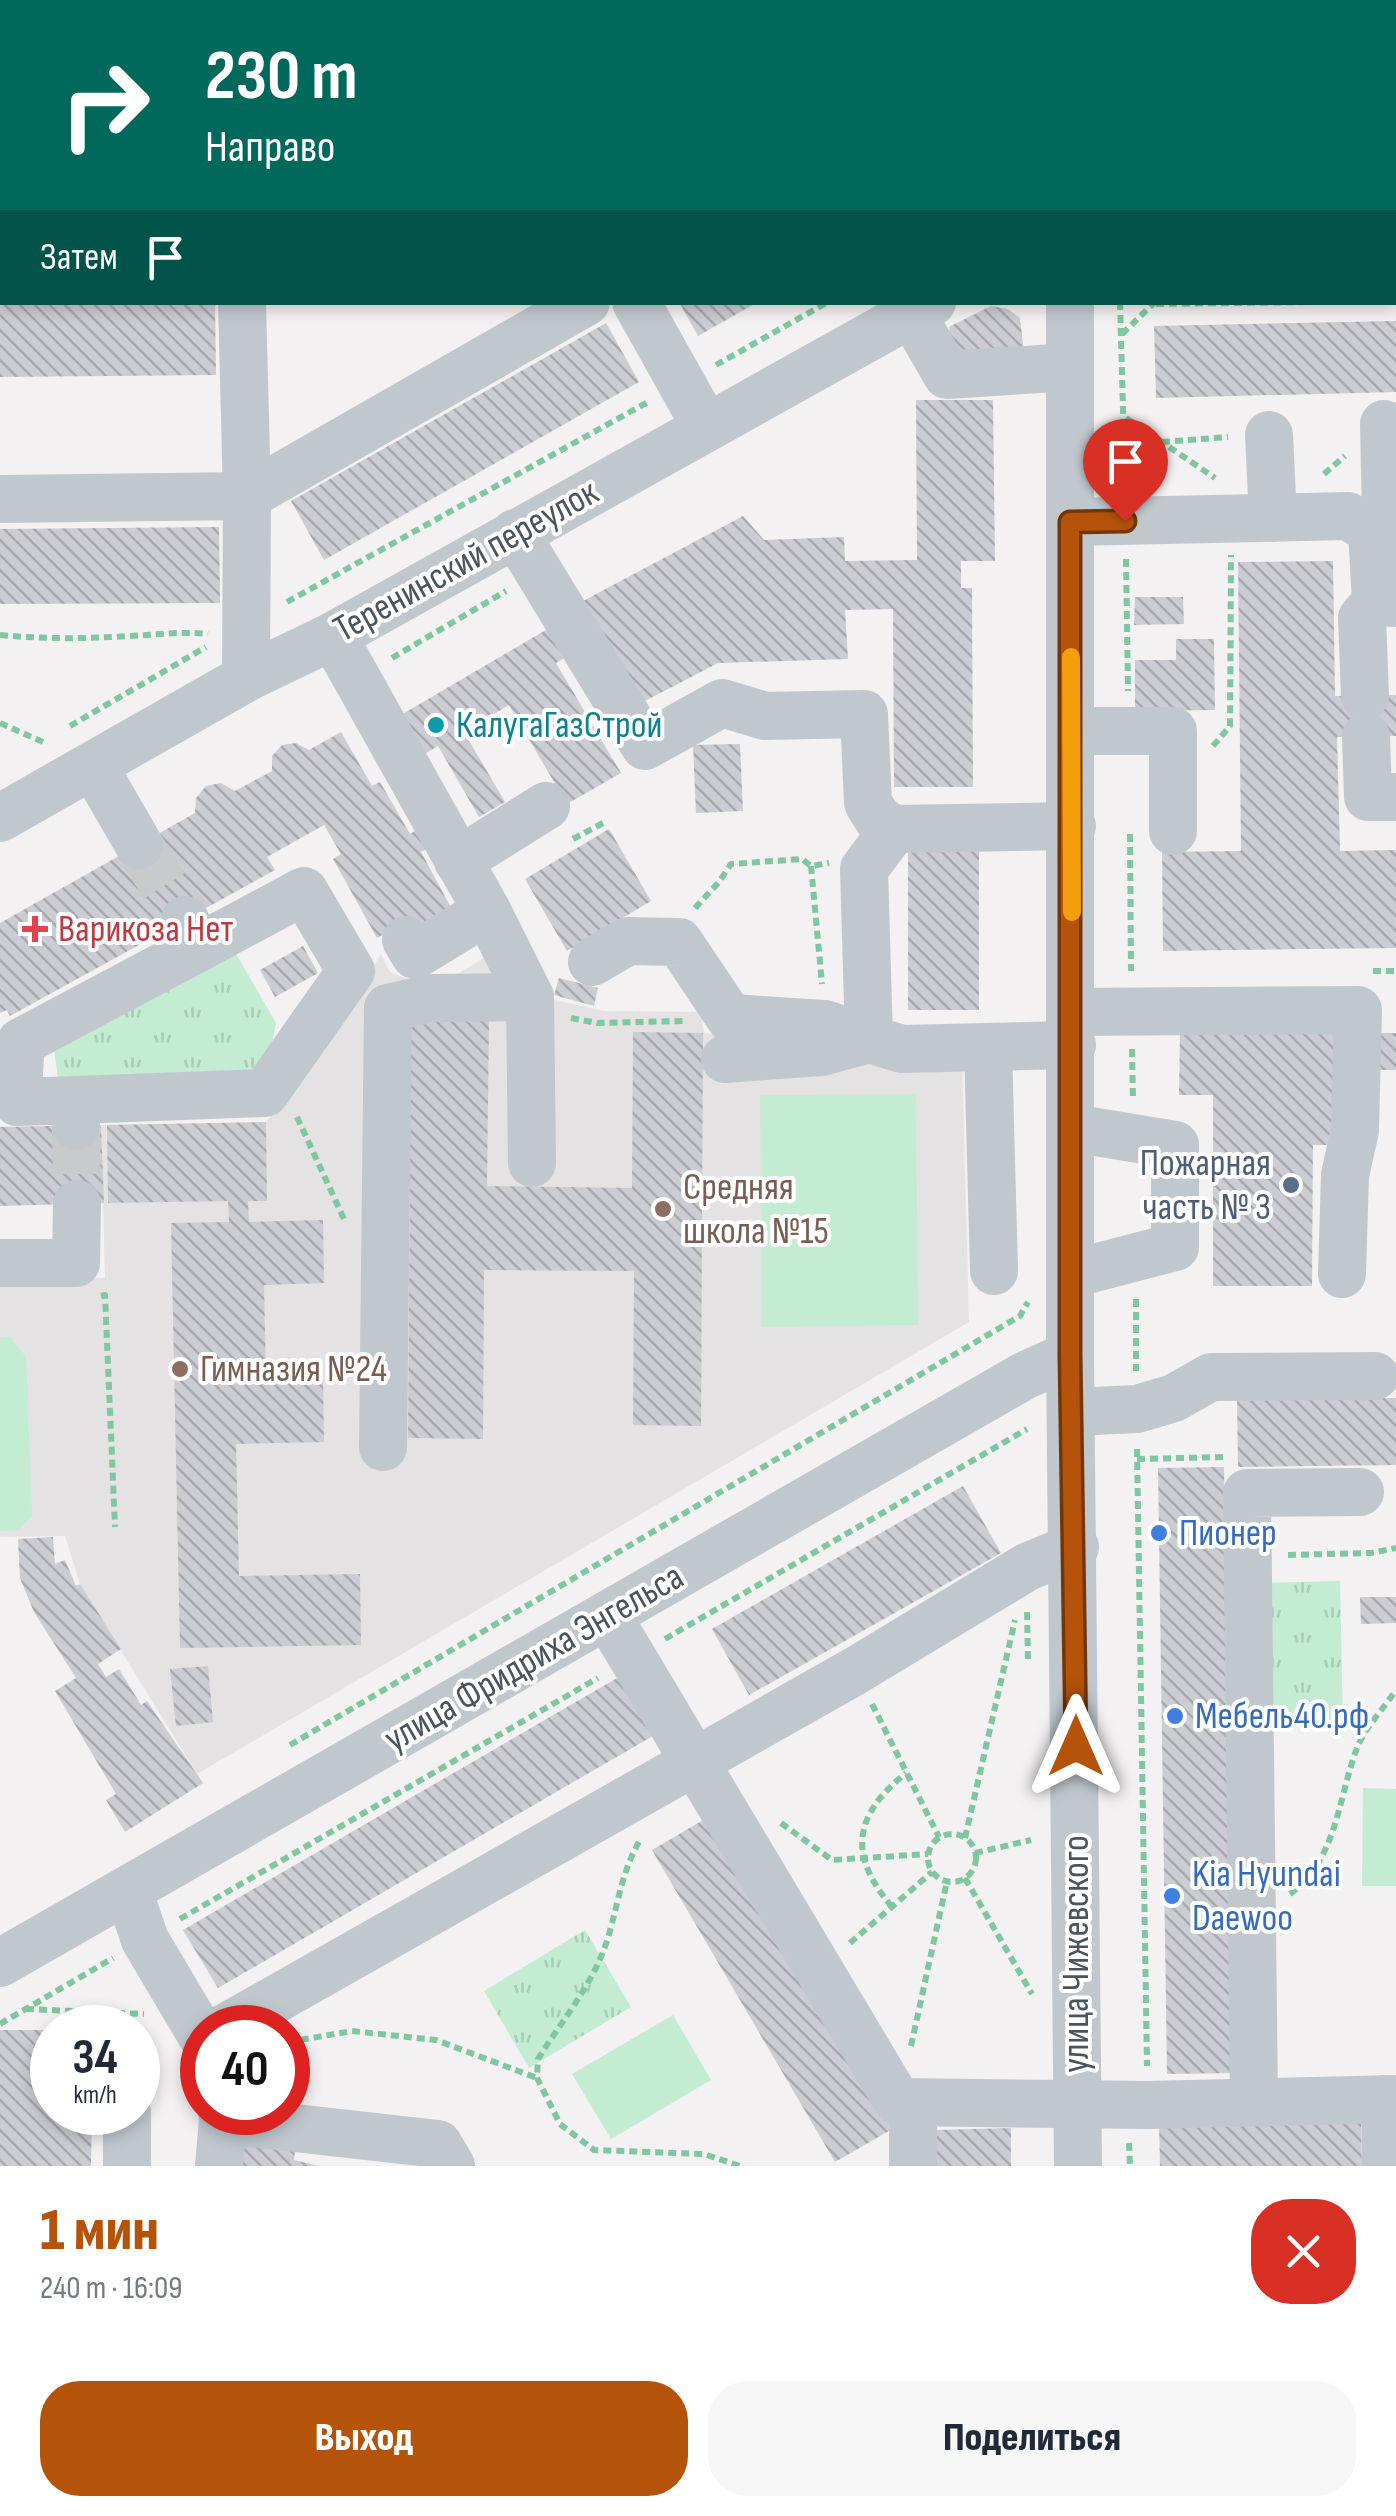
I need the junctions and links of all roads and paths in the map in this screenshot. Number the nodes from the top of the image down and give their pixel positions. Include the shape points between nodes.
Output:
1 (242, 305) edge
2 (581, 305) edge
3 (638, 305) edge
4 (823, 305) edge
5 (1070, 305) edge
6 (1152, 305) edge
7 (916, 306) edge
8 (1122, 334) dead end
9 (1070, 366) junction
10 (682, 383) junction
11 (1384, 424) dead end
12 (706, 428) junction
13 (1270, 434) joint
14 (1162, 442) dead end
15 (247, 496) junction
16 (0, 500) edge
17 (1252, 518) junction
18 (1070, 522) junction
19 (1372, 531) junction
20 (516, 533) junction
21 (1386, 603) edge
22 (236, 630) junction
23 (0, 636) edge
24 (332, 636) junction
25 (246, 678) junction
26 (0, 724) edge
27 (1072, 731) junction
28 (43, 742) junction
29 (28, 751) dead end
30 (1213, 760) dead end
31 (94, 767) junction
32 (1396, 797) edge
33 (0, 818) edge
34 (558, 823) joint
35 (603, 823) dead end
36 (1072, 826) junction
37 (894, 828) junction
38 (1174, 831) dead end
39 (139, 845) tunnel mouth
40 (458, 861) junction
41 (811, 866) junction
42 (864, 869) junction
43 (487, 911) junction
44 (406, 940) dead end
45 (679, 942) junction
46 (592, 962) dead end
47 (1396, 970) edge
48 (1382, 971) dead end
49 (530, 1004) junction
50 (1072, 1028) junction
51 (847, 1032) junction
52 (728, 1039) junction
53 (988, 1047) junction
54 (277, 1075) junction
55 (1072, 1128) junction
56 (532, 1163) dead end
57 (77, 1204) tunnel mouth
58 (352, 1237) dead end
59 (0, 1263) edge
60 (1342, 1274) dead end
61 (1033, 1279) junction
62 (87, 1296) dead end
63 (1070, 1355) junction
64 (1375, 1376) dead end
65 (1072, 1412) junction
66 (1027, 1429) dead end
67 (382, 1448) dead end
68 (1137, 1459) dead end
69 (1360, 1492) dead end
70 (1247, 1493) junction
71 (115, 1527) dead end
72 (1075, 1548) junction
73 (1396, 1548) edge
74 (1248, 1556) junction
75 (1027, 1568) junction
76 (607, 1615) junction
77 (632, 1658) junction
78 (855, 1672) junction
79 (1396, 1690) edge
80 (289, 1746) dead end
81 (696, 1762) junction
82 (906, 1772) junction
83 (643, 1792) junction
84 (772, 1816) dead end
85 (939, 1837) junction
86 (965, 1838) junction
87 (1031, 1840) dead end
88 (928, 1854) junction
89 (975, 1854) junction
90 (863, 1858) junction
91 (932, 1872) junction
92 (965, 1878) junction
93 (948, 1881) junction
94 (128, 1890) junction
95 (892, 1907) junction
96 (1252, 1922) junction
97 (145, 1940) junction
98 (0, 1964) edge
99 (820, 1969) junction
100 (1032, 1994) dead end
101 (191, 2005) edge
102 (245, 2005) edge
103 (25, 2009) junction
104 (0, 2024) edge
105 (180, 2024) edge
106 (310, 2038) edge
107 (537, 2078) junction
108 (1391, 2099) edge
109 (1254, 2102) junction
110 (906, 2103) junction
111 (1077, 2104) junction
112 (127, 2135) edge
113 (260, 2135) edge
114 (128, 2166) edge
115 (450, 2166) edge
116 (740, 2166) edge
117 (913, 2166) edge
118 (1078, 2166) edge
119 (1386, 2166) edge

1 - 15 street
2 - 15 street
3 - 10 street
4 - 10 path
5 - 9 street, улица Чижевского
6 - 8 path
7 - 9 street via 947,375
7 - 12 street, Теренинский переулок
9 - 18 street, улица Чижевского
10 - 12 street
10 - 22 path
11 - 19 street via 1386,516
12 - 20 street, Теренинский переулок
13 - 14 path
13 - 17 street
15 - 16 street
15 - 22 street
17 - 18 street
17 - 19 street via 1348,516
17 - 30 path via 1230,726 1213,746
18 - 27 street, улица Чижевского
19 - 21 street
20 - 24 street, Теренинский переулок
20 - 37 street via 646,746 722,702 765,716 864,714 868,803
21 - 32 street via 1362,618 1368,797
22 - 23 path
22 - 25 street
22 - 28 path
24 - 25 street, Теренинский переулок
24 - 40 street
25 - 31 street, Теренинский переулок
26 - 28 path
27 - 36 street, улица Чижевского
27 - 38 street via 1173,731
28 - 29 path
31 - 33 street, Теренинский переулок
31 - 39 street
34 - 35 path
34 - 40 street
36 - 37 street
36 - 50 street, улица Чижевского
37 - 42 street
40 - 43 street
41 - 42 path
41 - 45 path via 802,859 730,864 698,902
41 - 51 path
42 - 51 street
43 - 44 street via 415,955
43 - 49 street
45 - 46 street via 628,941
45 - 52 street
47 - 48 path
49 - 52 path via 597,1023
49 - 56 street
49 - 67 street via 432,998 388,1008
50 - 53 street
50 - 55 street, улица Чижевского
50 - 60 street via 1358,1010
51 - 52 street via 820,1052
51 - 53 street via 902,1049
53 - 61 street
54 - 54 street via 351,971 304,890 192,934 21,1042 17,1102 76,1113 264,1093
54 - 58 path
55 - 61 street, улица Чижевского
55 - 61 street via 1175,1145 1176,1247
57 - 59 street via 76,1264
61 - 63 street, улица Чижевского
61 - 80 path via 1020,1316
62 - 71 path via 104,1296
63 - 65 street, улица Чижевского
63 - 76 street, улица Фридриха Энгельса
64 - 65 street via 1211,1377 1136,1409
65 - 72 street, улица Чижевского
66 - 77 path
68 - 70 path via 1227,1457
69 - 70 street
70 - 74 street
72 - 75 street
72 - 111 street, улица Чижевского
73 - 74 path
74 - 96 street
75 - 78 street
75 - 86 path
76 - 77 street
76 - 94 street, улица Фридриха Энгельса
77 - 81 street
77 - 97 path
78 - 81 street
78 - 82 path
79 - 96 path via 1358,1746 1336,1826 1305,1883
81 - 83 street
81 - 99 street
82 - 85 path
82 - 90 path via 880,1794 864,1824
83 - 102 street
83 - 107 path via 643,1834 626,1864 601,1957 538,2059
84 - 90 path via 832,1860
85 - 86 path
85 - 88 path
86 - 89 path
87 - 89 path
88 - 90 path
88 - 91 path
89 - 92 path
90 - 95 path via 873,1885
91 - 93 path
91 - 95 path
92 - 93 path
92 - 100 path
93 - 110 path
94 - 97 street
94 - 98 street, улица Фридриха Энгельса
95 - 99 path
96 - 109 street
97 - 101 street
97 - 103 path
99 - 110 street
103 - 104 path
103 - 105 path
106 - 107 path via 352,2030 436,2040
107 - 116 path via 560,2124 594,2150 704,2154
108 - 109 street
108 - 119 street
109 - 111 street
110 - 111 street
110 - 117 street
111 - 118 street, улица Чижевского
112 - 114 street
113 - 115 street via 438,2144

